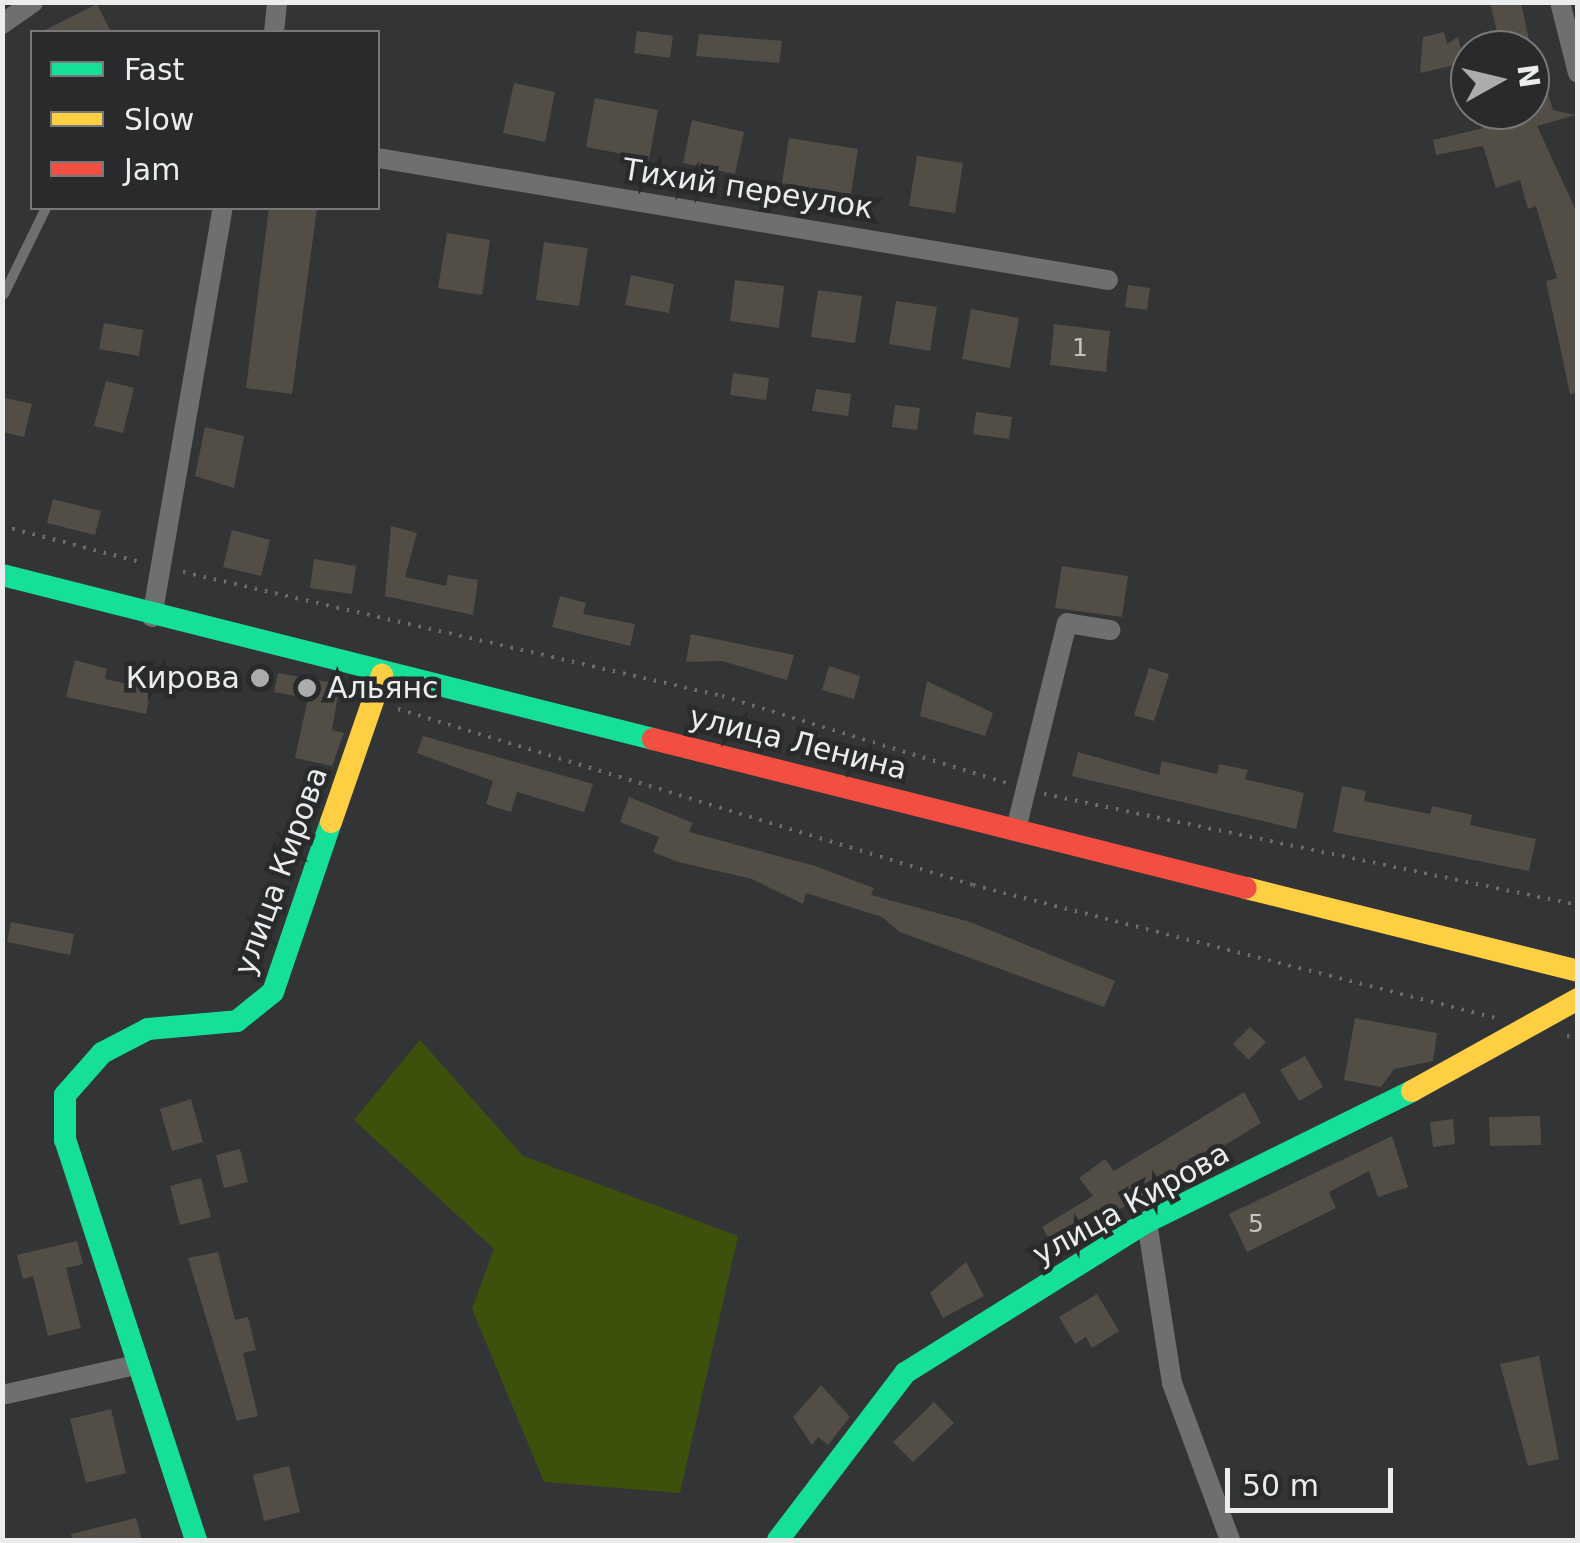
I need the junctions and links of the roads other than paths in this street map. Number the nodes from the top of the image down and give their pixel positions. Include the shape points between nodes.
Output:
1 (33, 2) edge
2 (277, 2) edge
3 (1560, 2) edge
4 (2, 24) edge
5 (274, 30) edge
6 (1578, 73) edge
7 (380, 158) edge
8 (45, 210) edge
9 (223, 210) edge
10 (1108, 280) dead end
11 (4, 294) edge
12 (2, 575) edge
13 (152, 617) junction
14 (1110, 630) dead end
15 (382, 675) junction
16 (1016, 829) junction
17 (1578, 971) edge
18 (1578, 999) edge
19 (1148, 1222) junction
20 (136, 1365) junction
21 (2, 1395) edge
22 (196, 1540) edge
23 (778, 1540) edge
24 (1230, 1540) edge

1 - 4 street
2 - 5 street
3 - 6 street
7 - 10 street, Тихий переулок
8 - 11 lane
9 - 13 street
12 - 13 street, улица Ленина
13 - 15 street, улица Ленина
14 - 16 street via 1068,623
15 - 16 street, улица Ленина
15 - 20 street, улица Кирова via 273,992 237,1021 148,1030 102,1053 65,1095 65,1140
16 - 17 street, улица Ленина
18 - 19 street, улица Кирова via 1538,1028
19 - 23 street, улица Кирова via 905,1373
19 - 24 street via 1172,1383
20 - 21 street
20 - 22 street, улица Кирова

